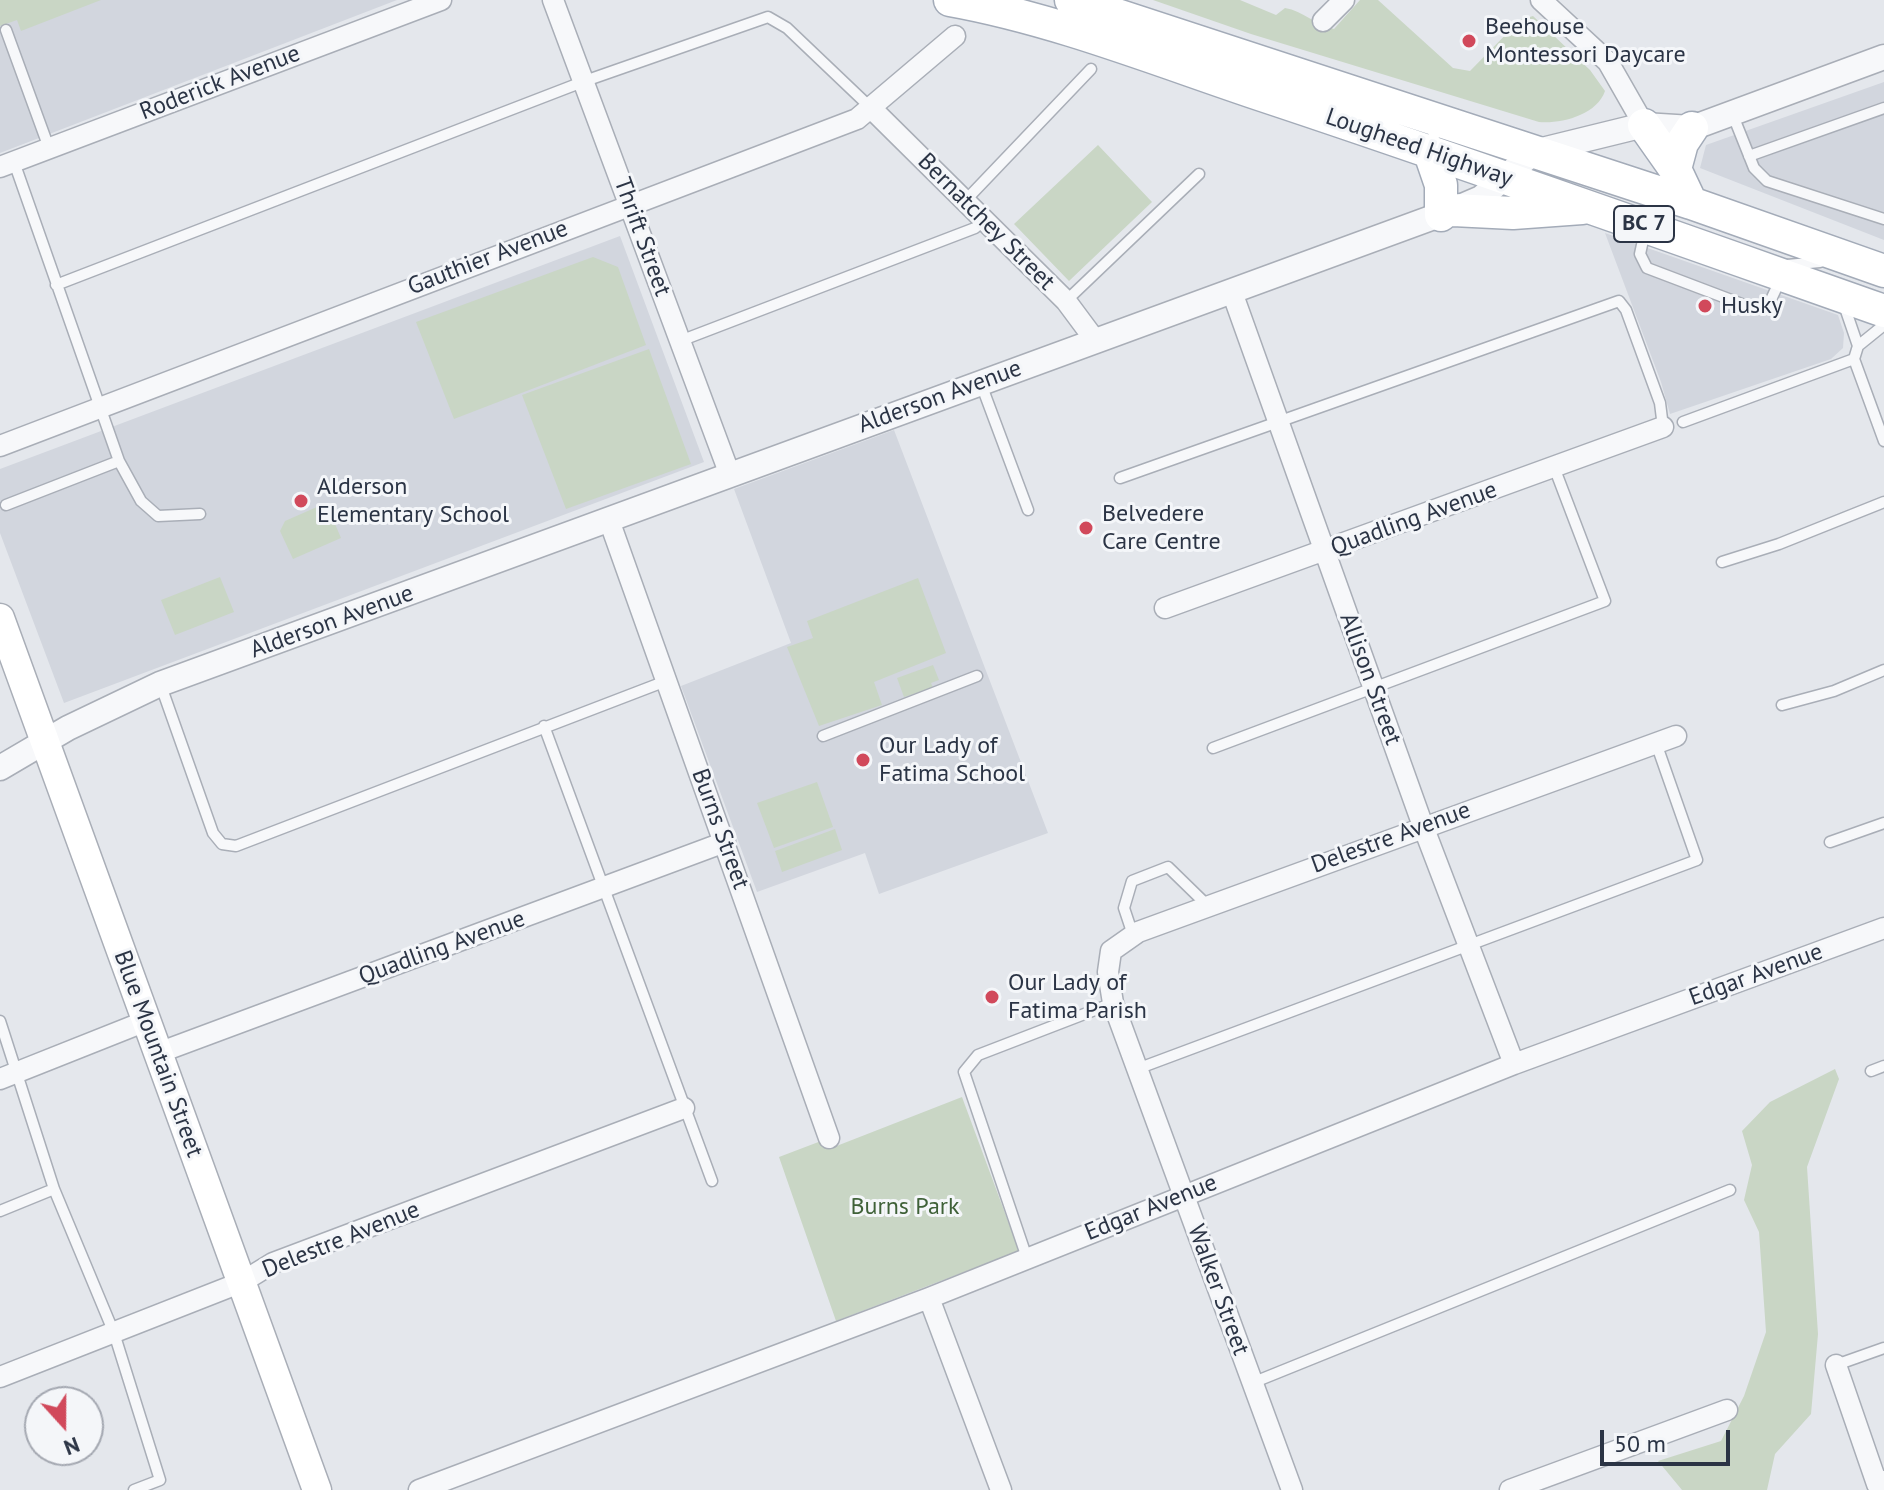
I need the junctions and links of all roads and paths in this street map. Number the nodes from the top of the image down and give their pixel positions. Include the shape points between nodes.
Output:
1 (441, 0) edge
2 (553, 0) edge
3 (950, 0) edge
4 (1071, 0) edge
5 (1344, 0) edge
6 (1541, 0) edge
7 (1323, 21) dead end
8 (6, 30) dead end
9 (955, 36) dead end
10 (1884, 57) edge
11 (1091, 69) dead end
12 (585, 81) junction
13 (871, 108) junction
14 (1884, 108) edge
15 (1732, 113) junction
16 (1644, 125) junction
17 (1692, 128) junction
18 (49, 148) junction
19 (1429, 150) junction
20 (1534, 152) junction
21 (1749, 156) junction
22 (7, 165) edge
23 (1675, 169) junction
24 (1199, 174) dead end
25 (1505, 177) junction
26 (965, 201) junction
27 (1691, 203) junction
28 (630, 204) junction
29 (1595, 207) junction
30 (1447, 212) junction
31 (1884, 219) edge
32 (984, 220) junction
33 (1646, 225) junction
34 (1873, 267) edge
35 (1783, 273) junction
36 (56, 285) junction
37 (1232, 292) junction
38 (1840, 296) junction
39 (1066, 301) junction
40 (1884, 311) edge
41 (1884, 325) edge
42 (1095, 340) junction
43 (680, 341) junction
44 (1858, 346) junction
45 (1854, 359) junction
46 (981, 382) junction
47 (101, 405) junction
48 (1279, 421) junction
49 (1683, 422) dead end
50 (1663, 427) joint
51 (1884, 441) edge
52 (0, 446) edge
53 (119, 461) junction
54 (1554, 467) junction
55 (730, 475) junction
56 (1120, 478) dead end
57 (1884, 502) edge
58 (6, 505) dead end
59 (1028, 510) dead end
60 (200, 514) dead end
61 (609, 520) junction
62 (1326, 552) junction
63 (1722, 562) dead end
64 (1165, 608) dead end
65 (0, 618) edge
66 (1884, 670) edge
67 (977, 676) dead end
68 (666, 681) junction
69 (160, 684) junction
70 (1373, 687) junction
71 (1782, 705) dead end
72 (544, 726) junction
73 (823, 736) dead end
74 (1666, 740) joint
75 (45, 742) junction
76 (1213, 748) dead end
77 (0, 768) edge
78 (1884, 823) edge
79 (1423, 826) junction
80 (725, 842) junction
81 (1830, 842) dead end
82 (604, 888) junction
83 (1208, 906) junction
84 (1884, 928) edge
85 (1133, 935) junction
86 (1468, 944) junction
87 (1111, 951) joint
88 (1113, 1003) junction
89 (0, 1021) edge
90 (146, 1021) junction
91 (158, 1053) junction
92 (1514, 1064) junction
93 (1884, 1066) edge
94 (1137, 1069) junction
95 (1871, 1071) dead end
96 (9, 1076) edge
97 (684, 1108) junction
98 (829, 1138) dead end
99 (712, 1181) dead end
100 (54, 1189) junction
101 (1730, 1190) dead end
102 (1182, 1195) junction
103 (0, 1211) edge
104 (1027, 1258) junction
105 (242, 1282) junction
106 (929, 1298) junction
107 (114, 1333) junction
108 (1884, 1348) edge
109 (1836, 1365) joint
110 (0, 1377) edge
111 (1252, 1383) junction
112 (1727, 1410) dead end
113 (1884, 1481) edge
114 (134, 1490) edge
115 (317, 1490) edge
116 (419, 1490) edge
117 (1001, 1490) edge
118 (1292, 1490) edge
119 (1510, 1490) edge

1 - 18 street, Roderick Avenue
2 - 12 street, Thrift Street
3 - 19 main road, Lougheed Highway / BC 7 via 1085,36
4 - 20 main road, Lougheed Highway / BC 7
5 - 7 street
6 - 16 street via 1608,62
8 - 18 lane
9 - 13 street, Gauthier Avenue
10 - 15 street, Alderson Avenue
11 - 26 lane
12 - 13 lane via 768,17 787,28
12 - 28 street, Thrift Street
12 - 36 lane
13 - 26 street, Bernatchey Street
13 - 28 street, Gauthier Avenue via 857,119
14 - 21 lane
15 - 17 street, Alderson Avenue
15 - 21 lane
16 - 17 street, Alderson Avenue
16 - 20 street, Alderson Avenue
16 - 23 main road
17 - 23 main road
18 - 22 street, Roderick Avenue
19 - 25 main road, Lougheed Highway / BC 7
19 - 30 main road
20 - 25 street, Alderson Avenue
20 - 27 main road, Lougheed Highway / BC 7
21 - 31 lane via 1767,181
22 - 36 lane
23 - 27 main road
24 - 39 lane
25 - 29 main road, Lougheed Highway / BC 7
25 - 30 street, Alderson Avenue via 1481,198
26 - 32 street, Bernatchey Street
27 - 34 main road, Lougheed Highway / BC 7
28 - 43 street, Thrift Street
28 - 47 street, Gauthier Avenue
29 - 30 main road
29 - 33 main road, Lougheed Highway / BC 7
30 - 37 street, Alderson Avenue
32 - 39 street, Bernatchey Street
32 - 43 lane via 975,228
33 - 35 main road, Lougheed Highway / BC 7
33 - 35 lane via 1640,254 1647,268 1755,309 1769,304
34 - 35 lane via 1796,261
35 - 38 main road, Lougheed Highway / BC 7
36 - 47 lane
37 - 42 street, Alderson Avenue
37 - 48 street, Allison Street
38 - 40 main road, Lougheed Highway / BC 7
38 - 44 lane
39 - 42 street, Bernatchey Street
41 - 44 lane
42 - 46 street, Alderson Avenue
43 - 55 street, Thrift Street
44 - 45 lane
45 - 49 lane
45 - 51 lane
46 - 55 street, Alderson Avenue
46 - 59 lane
47 - 52 street, Gauthier Avenue
47 - 53 lane
48 - 50 lane via 1619,301 1660,403
48 - 56 lane
48 - 62 street, Allison Street
50 - 54 street, Quadling Avenue
53 - 58 lane
53 - 60 lane via 141,501 158,516
54 - 62 street, Quadling Avenue
54 - 70 lane via 1605,601
55 - 61 street, Alderson Avenue
57 - 63 lane
61 - 68 street, Burns Street
61 - 69 street, Alderson Avenue
62 - 64 street, Quadling Avenue
62 - 70 street, Allison Street
65 - 75 main road, Blue Mountain Street
66 - 71 lane
67 - 73 lane
68 - 72 lane
68 - 80 street, Burns Street
69 - 72 lane via 213,833 222,844 236,846
69 - 75 street, Alderson Avenue
70 - 76 lane
70 - 79 street, Allison Street
72 - 82 lane
74 - 79 street, Delestre Avenue
74 - 86 lane via 1697,860
75 - 77 street, Alderson Avenue
75 - 90 main road, Blue Mountain Street
78 - 81 lane
79 - 83 street, Delestre Avenue
79 - 86 street, Allison Street
80 - 82 street, Quadling Avenue
80 - 98 street, Burns Street
82 - 91 street, Quadling Avenue
82 - 97 lane
83 - 85 street, Delestre Avenue
83 - 85 lane via 1168,867 1144,876 1132,881 1124,908
84 - 92 street, Edgar Avenue
85 - 87 street, Delestre Avenue
86 - 92 street, Allison Street
86 - 94 lane
87 - 88 street, Walker Street
88 - 94 street, Walker Street
88 - 104 lane via 978,1055 964,1072
89 - 96 lane
90 - 91 main road, Blue Mountain Street
90 - 96 street
91 - 105 main road, Blue Mountain Street
92 - 102 street, Edgar Avenue
93 - 95 lane
94 - 102 street, Walker Street
96 - 100 lane
97 - 99 lane
97 - 105 street, Delestre Avenue via 273,1263
100 - 103 lane
100 - 107 lane
101 - 111 lane
102 - 104 street, Edgar Avenue
102 - 111 street, Walker Street
104 - 106 street, Edgar Avenue
105 - 107 street, Delestre Avenue
105 - 115 main road, Blue Mountain Street
106 - 116 street, Edgar Avenue
106 - 117 street
107 - 110 street, Delestre Avenue
107 - 114 lane via 160,1480
108 - 109 lane
109 - 113 street via 1877,1484
111 - 118 street, Walker Street
112 - 119 street

